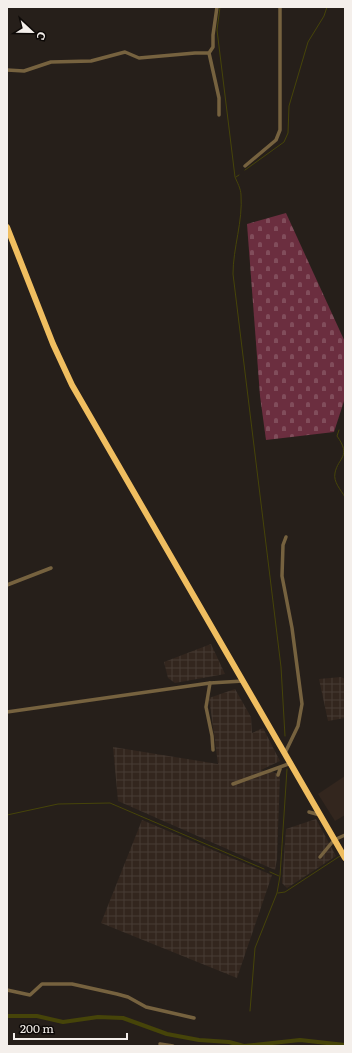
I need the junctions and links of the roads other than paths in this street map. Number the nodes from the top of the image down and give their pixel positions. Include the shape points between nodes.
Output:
1 (217, 7) edge
2 (280, 7) edge
3 (209, 53) junction
4 (7, 70) edge
5 (219, 115) dead end
6 (245, 166) dead end
7 (7, 227) edge
8 (286, 537) dead end
9 (51, 568) dead end
10 (7, 584) edge
11 (243, 681) junction
12 (210, 684) junction
13 (7, 712) edge
14 (213, 750) dead end
15 (285, 752) junction
16 (291, 764) junction
17 (280, 769) junction
18 (278, 775) dead end
19 (233, 784) dead end
20 (309, 812) dead end
21 (321, 816) junction
22 (345, 835) edge
23 (334, 840) junction
24 (320, 858) dead end
25 (345, 858) edge
26 (7, 990) edge
27 (194, 1018) dead end
28 (160, 1044) dead end
29 (173, 1046) edge

1 - 3 street via 213,49
2 - 6 street via 280,130 276,140
3 - 4 street via 139,58 125,52 91,61 51,62 24,71
3 - 5 street via 219,98
7 - 11 highway via 72,385
8 - 15 street via 283,545 282,576 302,704 298,726
9 - 10 street
11 - 12 street
11 - 15 highway
12 - 13 street
12 - 14 street via 206,707
15 - 16 highway
16 - 17 street
16 - 21 highway
17 - 18 street
17 - 19 street
20 - 21 street
21 - 23 highway
22 - 23 street
23 - 24 street
23 - 25 highway
26 - 27 street via 30,995 42,984 72,984 125,996 146,1007
28 - 29 street

